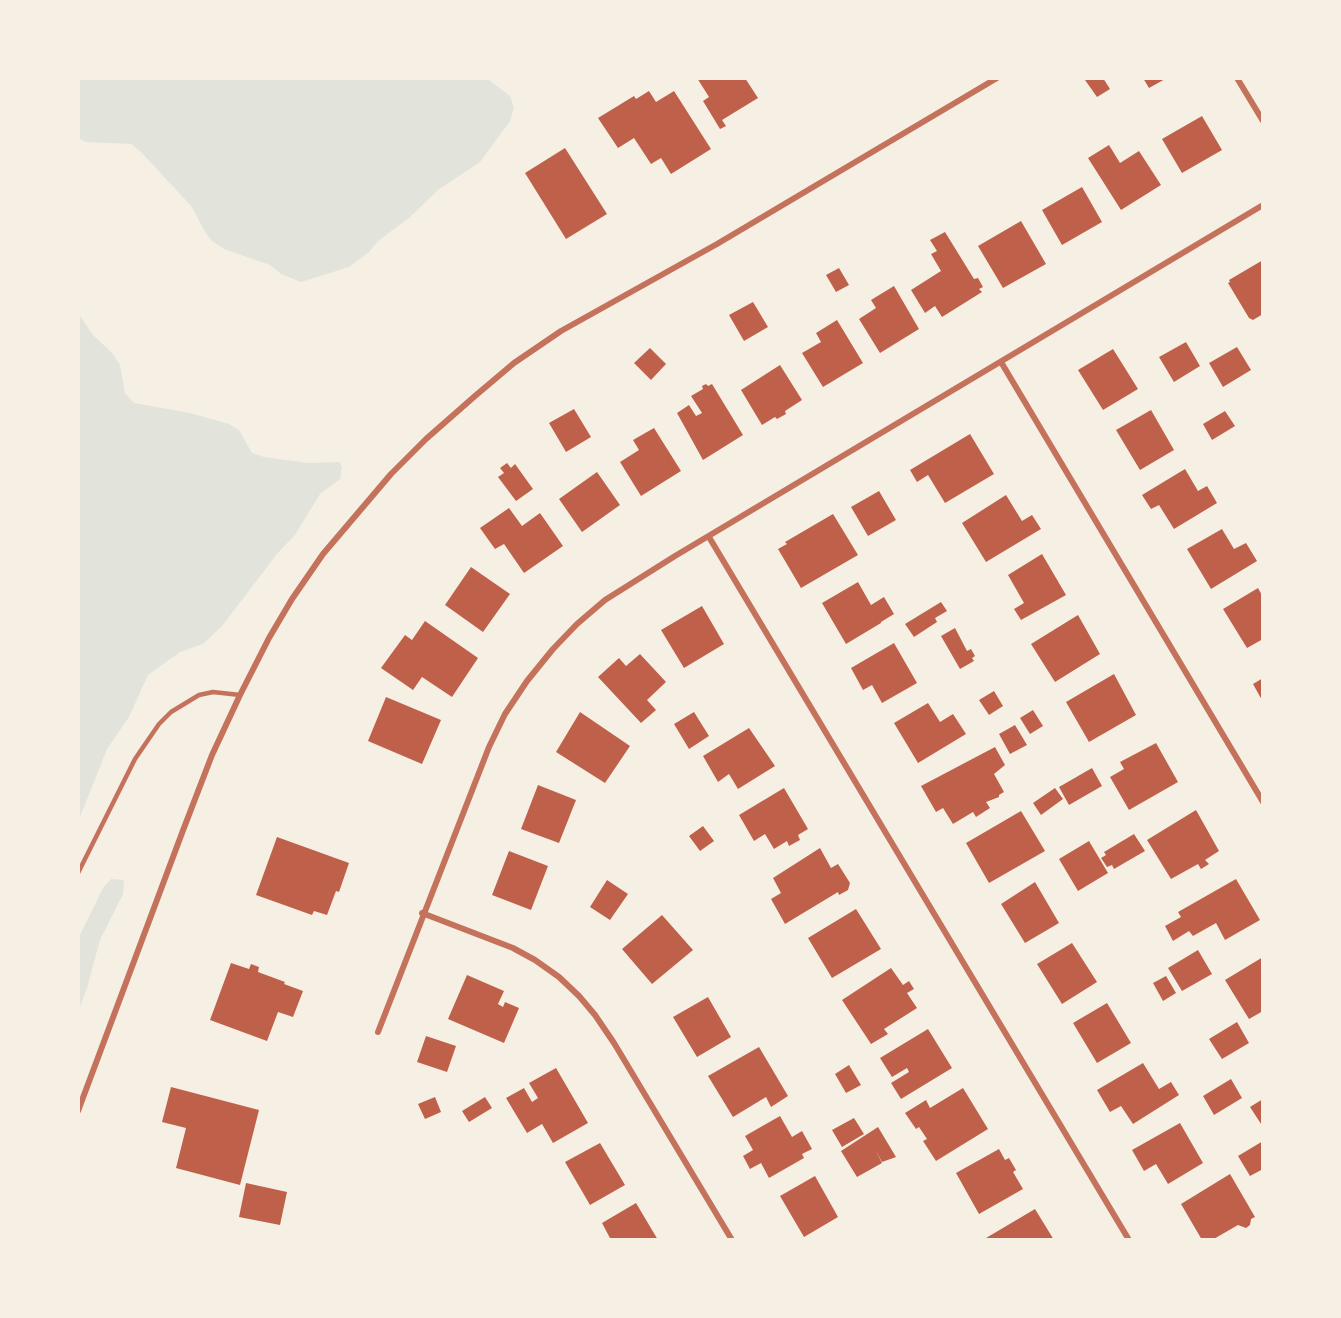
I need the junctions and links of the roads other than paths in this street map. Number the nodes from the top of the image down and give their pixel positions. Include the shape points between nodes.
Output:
1 (997, 78) edge
2 (1237, 78) edge
3 (1263, 121) edge
4 (1263, 205) edge
5 (1000, 362) junction
6 (709, 537) junction
7 (240, 695) junction
8 (1263, 801) edge
9 (78, 873) edge
10 (422, 913) junction
11 (378, 1032) dead end
12 (78, 1111) edge
13 (732, 1240) edge
14 (1129, 1240) edge

1 - 7 street via 717,244 561,331 506,370 426,439 352,518 292,599
2 - 3 street
4 - 5 street
5 - 6 street
5 - 8 street
6 - 10 street via 605,600 561,641 527,681 489,747
6 - 14 street
7 - 9 lane via 200,695 159,724 135,759
7 - 12 street via 212,755
10 - 11 street
10 - 13 street via 513,948 559,977 579,996 614,1043

